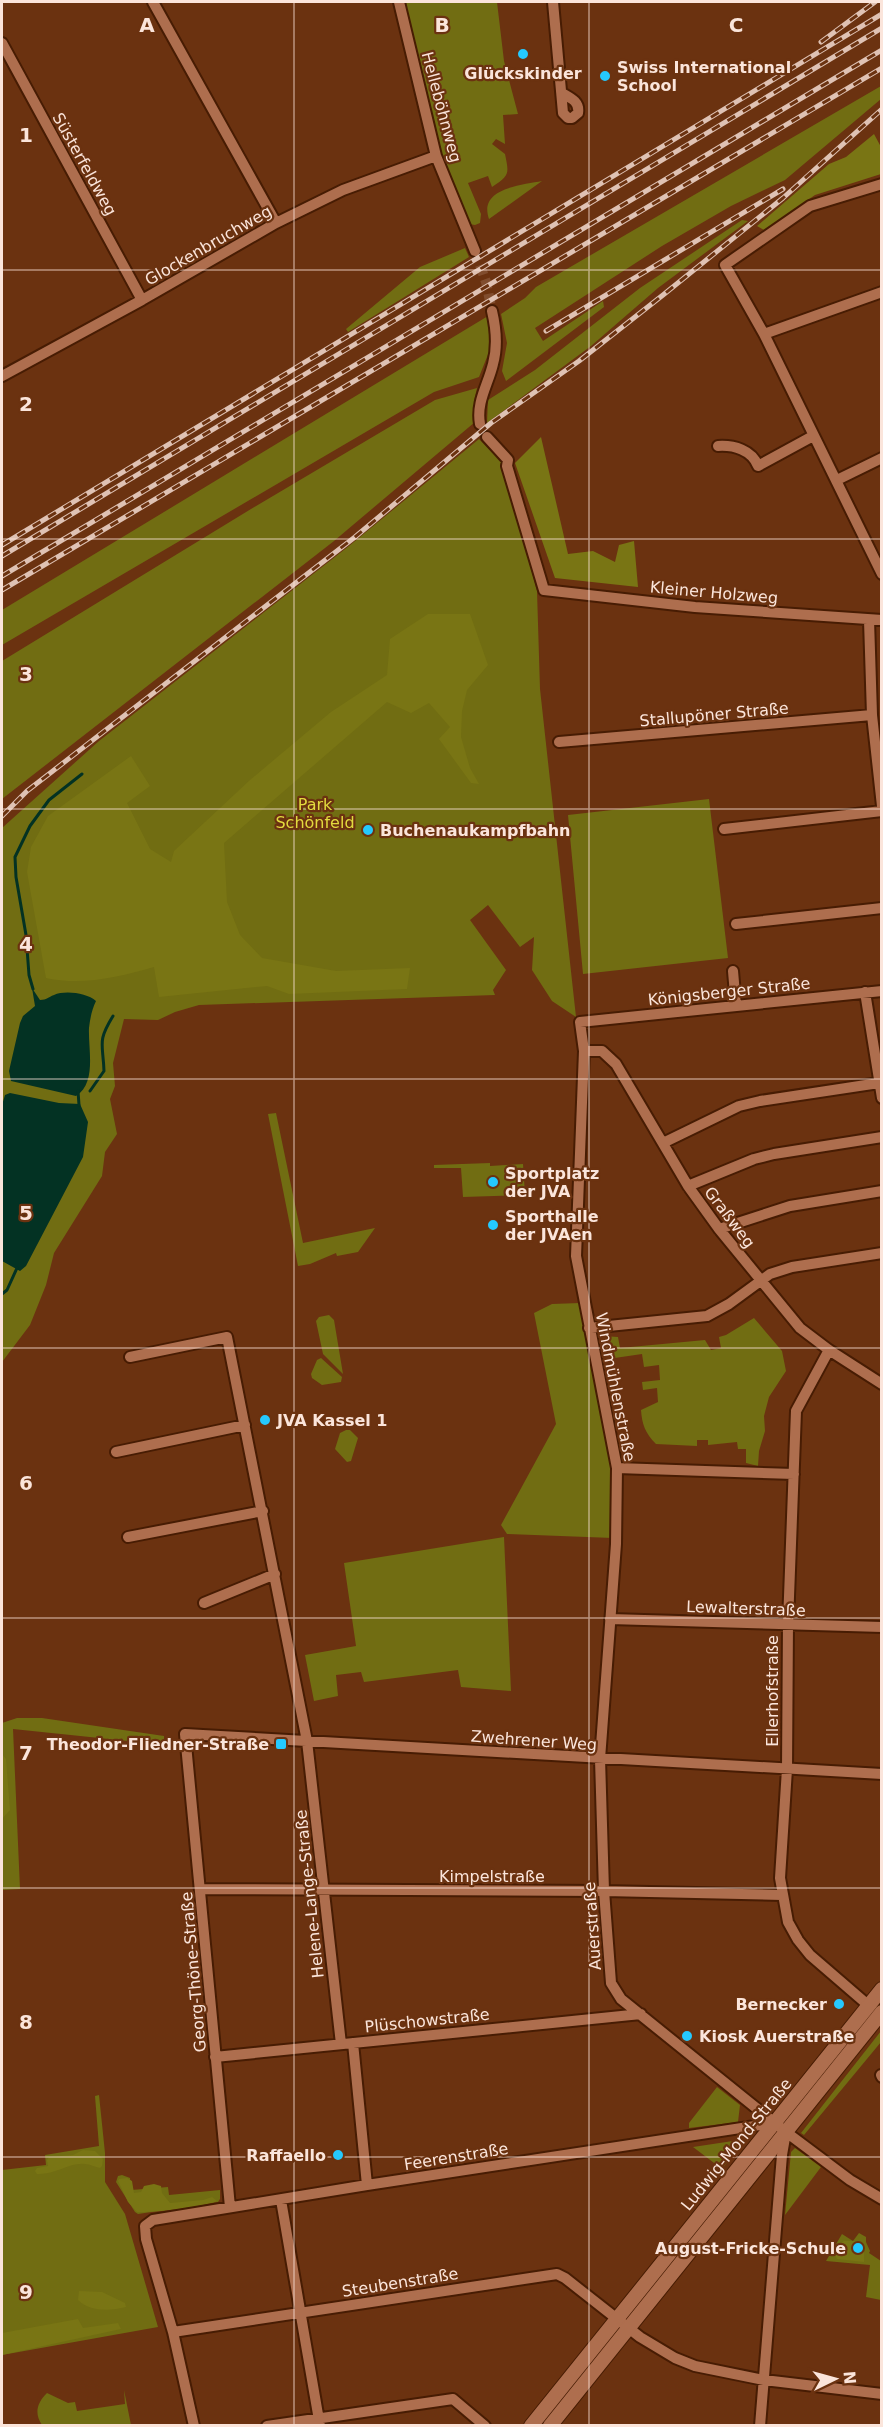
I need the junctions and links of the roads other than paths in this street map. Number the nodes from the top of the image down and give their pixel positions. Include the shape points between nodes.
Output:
1 (153, 2) edge
2 (399, 2) edge
3 (553, 2) edge
4 (2, 43) edge
5 (562, 93) dead end
6 (436, 156) junction
7 (882, 184) edge
8 (276, 223) junction
9 (476, 251) tunnel mouth
10 (882, 292) edge
11 (142, 300) junction
12 (492, 311) tunnel mouth
13 (764, 334) junction
14 (2, 362) edge
15 (4, 375) edge
16 (480, 424) dead end
17 (813, 436) junction
18 (487, 437) dead end
19 (718, 446) dead end
20 (882, 458) edge
21 (837, 480) junction
22 (882, 574) edge
23 (869, 620) junction
24 (882, 620) edge
25 (872, 715) junction
26 (559, 742) dead end
27 (882, 808) edge
28 (724, 829) dead end
29 (882, 908) edge
30 (736, 924) dead end
31 (733, 971) dead end
32 (882, 990) edge
33 (865, 992) junction
34 (736, 1006) junction
35 (580, 1022) joint
36 (584, 1051) junction
37 (879, 1083) junction
38 (882, 1098) edge
39 (882, 1137) edge
40 (663, 1143) junction
41 (688, 1186) junction
42 (882, 1191) edge
43 (719, 1229) junction
44 (882, 1253) edge
45 (761, 1280) junction
46 (589, 1328) junction
47 (829, 1350) junction
48 (130, 1358) dead end
49 (882, 1384) edge
50 (245, 1425) junction
51 (116, 1452) dead end
52 (616, 1468) junction
53 (794, 1474) junction
54 (263, 1510) junction
55 (128, 1537) dead end
56 (275, 1574) junction
57 (204, 1603) dead end
58 (610, 1619) junction
59 (788, 1623) junction
60 (882, 1627) edge
61 (185, 1734) joint
62 (307, 1741) junction
63 (600, 1759) junction
64 (787, 1769) junction
65 (882, 1774) edge
66 (201, 1889) junction
67 (323, 1889) junction
68 (604, 1891) junction
69 (782, 1895) junction
70 (882, 1989) edge
71 (868, 2005) junction
72 (882, 2012) edge
73 (641, 2014) junction
74 (353, 2043) junction
75 (340, 2044) junction
76 (215, 2057) junction
77 (774, 2123) junction
78 (786, 2132) junction
79 (368, 2185) junction
80 (882, 2199) edge
81 (281, 2200) junction
82 (230, 2207) junction
83 (300, 2312) junction
84 (617, 2319) junction
85 (628, 2329) junction
86 (173, 2332) junction
87 (764, 2380) junction
88 (882, 2394) edge
89 (320, 2421) edge
90 (194, 2426) edge
91 (267, 2426) edge
92 (485, 2426) edge
93 (531, 2426) edge
94 (550, 2426) edge
95 (760, 2426) edge

1 - 8 street
2 - 6 street, Helleböhnweg
3 - 5 street
4 - 11 street, Süsterfeldweg
6 - 8 street, Glockenbruchweg via 343,190
6 - 9 street, Helleböhnweg
7 - 13 street via 810,206 725,265
8 - 11 street, Glockenbruchweg
10 - 13 street
11 - 15 street, Glockenbruchweg
12 - 16 street via 496,345 480,400
13 - 17 street
14 - 15 street
17 - 19 street via 758,466 756,459 746,452 731,445
17 - 21 street
18 - 23 street, Kleiner Holzweg via 508,460 544,590 695,607
20 - 21 street
21 - 22 street
23 - 24 street, Kleiner Holzweg
23 - 25 street
25 - 26 street, Stallupöner Straße
25 - 27 street
27 - 28 street
29 - 30 street
31 - 34 street
32 - 33 street, Königsberger Straße
33 - 34 street, Königsberger Straße
33 - 37 street
34 - 35 street, Königsberger Straße
35 - 36 street, Windmühlenstraße
36 - 40 street, Graßweg via 602,1051 616,1064
36 - 46 street, Windmühlenstraße via 576,1256
37 - 38 street
37 - 40 street via 739,1106
39 - 41 street via 754,1159
40 - 41 street, Graßweg
41 - 43 street, Graßweg
42 - 43 street via 790,1206
43 - 45 street, Graßweg
44 - 45 street via 792,1267
45 - 46 street via 707,1316
45 - 47 street, Graßweg via 800,1328
46 - 52 street, Windmühlenstraße
47 - 49 street, Graßweg
47 - 53 street, Ellerhofstraße via 796,1411
48 - 50 street via 227,1337
50 - 51 street
50 - 54 street
52 - 53 street
52 - 58 street, Windmühlenstraße via 616,1544
53 - 59 street, Ellerhofstraße
54 - 55 street
54 - 56 street
56 - 57 street
56 - 62 street
58 - 59 street, Lewalterstraße
58 - 63 street, Windmühlenstraße
59 - 60 street, Lewalterstraße
59 - 64 street, Ellerhofstraße
61 - 62 street, Zwehrener Weg
61 - 66 street, Georg-Thöne-Straße
62 - 63 street, Zwehrener Weg
62 - 67 street, Helene-Lange-Straße
63 - 64 street, Zwehrener Weg
63 - 68 street, Auerstraße
64 - 65 street, Zwehrener Weg
64 - 69 street, Ellerhofstraße via 780,1867
66 - 67 street, Kimpelstraße
66 - 76 street, Georg-Thöne-Straße
67 - 68 street, Kimpelstraße
67 - 75 street, Helene-Lange-Straße
68 - 69 street, Kimpelstraße
68 - 73 street, Auerstraße via 611,1983 621,1999
69 - 71 street, Ellerhofstraße via 788,1922 798,1940
70 - 71 main road, Ludwig-Mond-Straße
71 - 77 main road, Ludwig-Mond-Straße
72 - 78 main road, Ludwig-Mond-Straße
73 - 74 street, Plüschowstraße
73 - 77 street, Auerstraße
74 - 75 street, Plüschowstraße
74 - 79 street
75 - 76 street, Plüschowstraße
76 - 82 street, Georg-Thöne-Straße
77 - 78 street, Auerstraße
77 - 79 street, Feerenstraße
77 - 84 main road, Ludwig-Mond-Straße
78 - 80 street, Auerstraße
78 - 85 main road, Ludwig-Mond-Straße
78 - 87 street
79 - 81 street, Feerenstraße
81 - 82 street, Feerenstraße
81 - 83 street
82 - 86 street, Feerenstraße via 153,2220 146,2226 146,2239
83 - 84 street, Steubenstraße via 552,2274 565,2277
83 - 86 street, Steubenstraße
83 - 89 street
84 - 85 street
84 - 93 main road, Ludwig-Mond-Straße
85 - 87 street via 695,2366
85 - 94 main road, Ludwig-Mond-Straße
86 - 90 street
87 - 88 street
87 - 95 street
89 - 91 street
89 - 92 street via 453,2399

